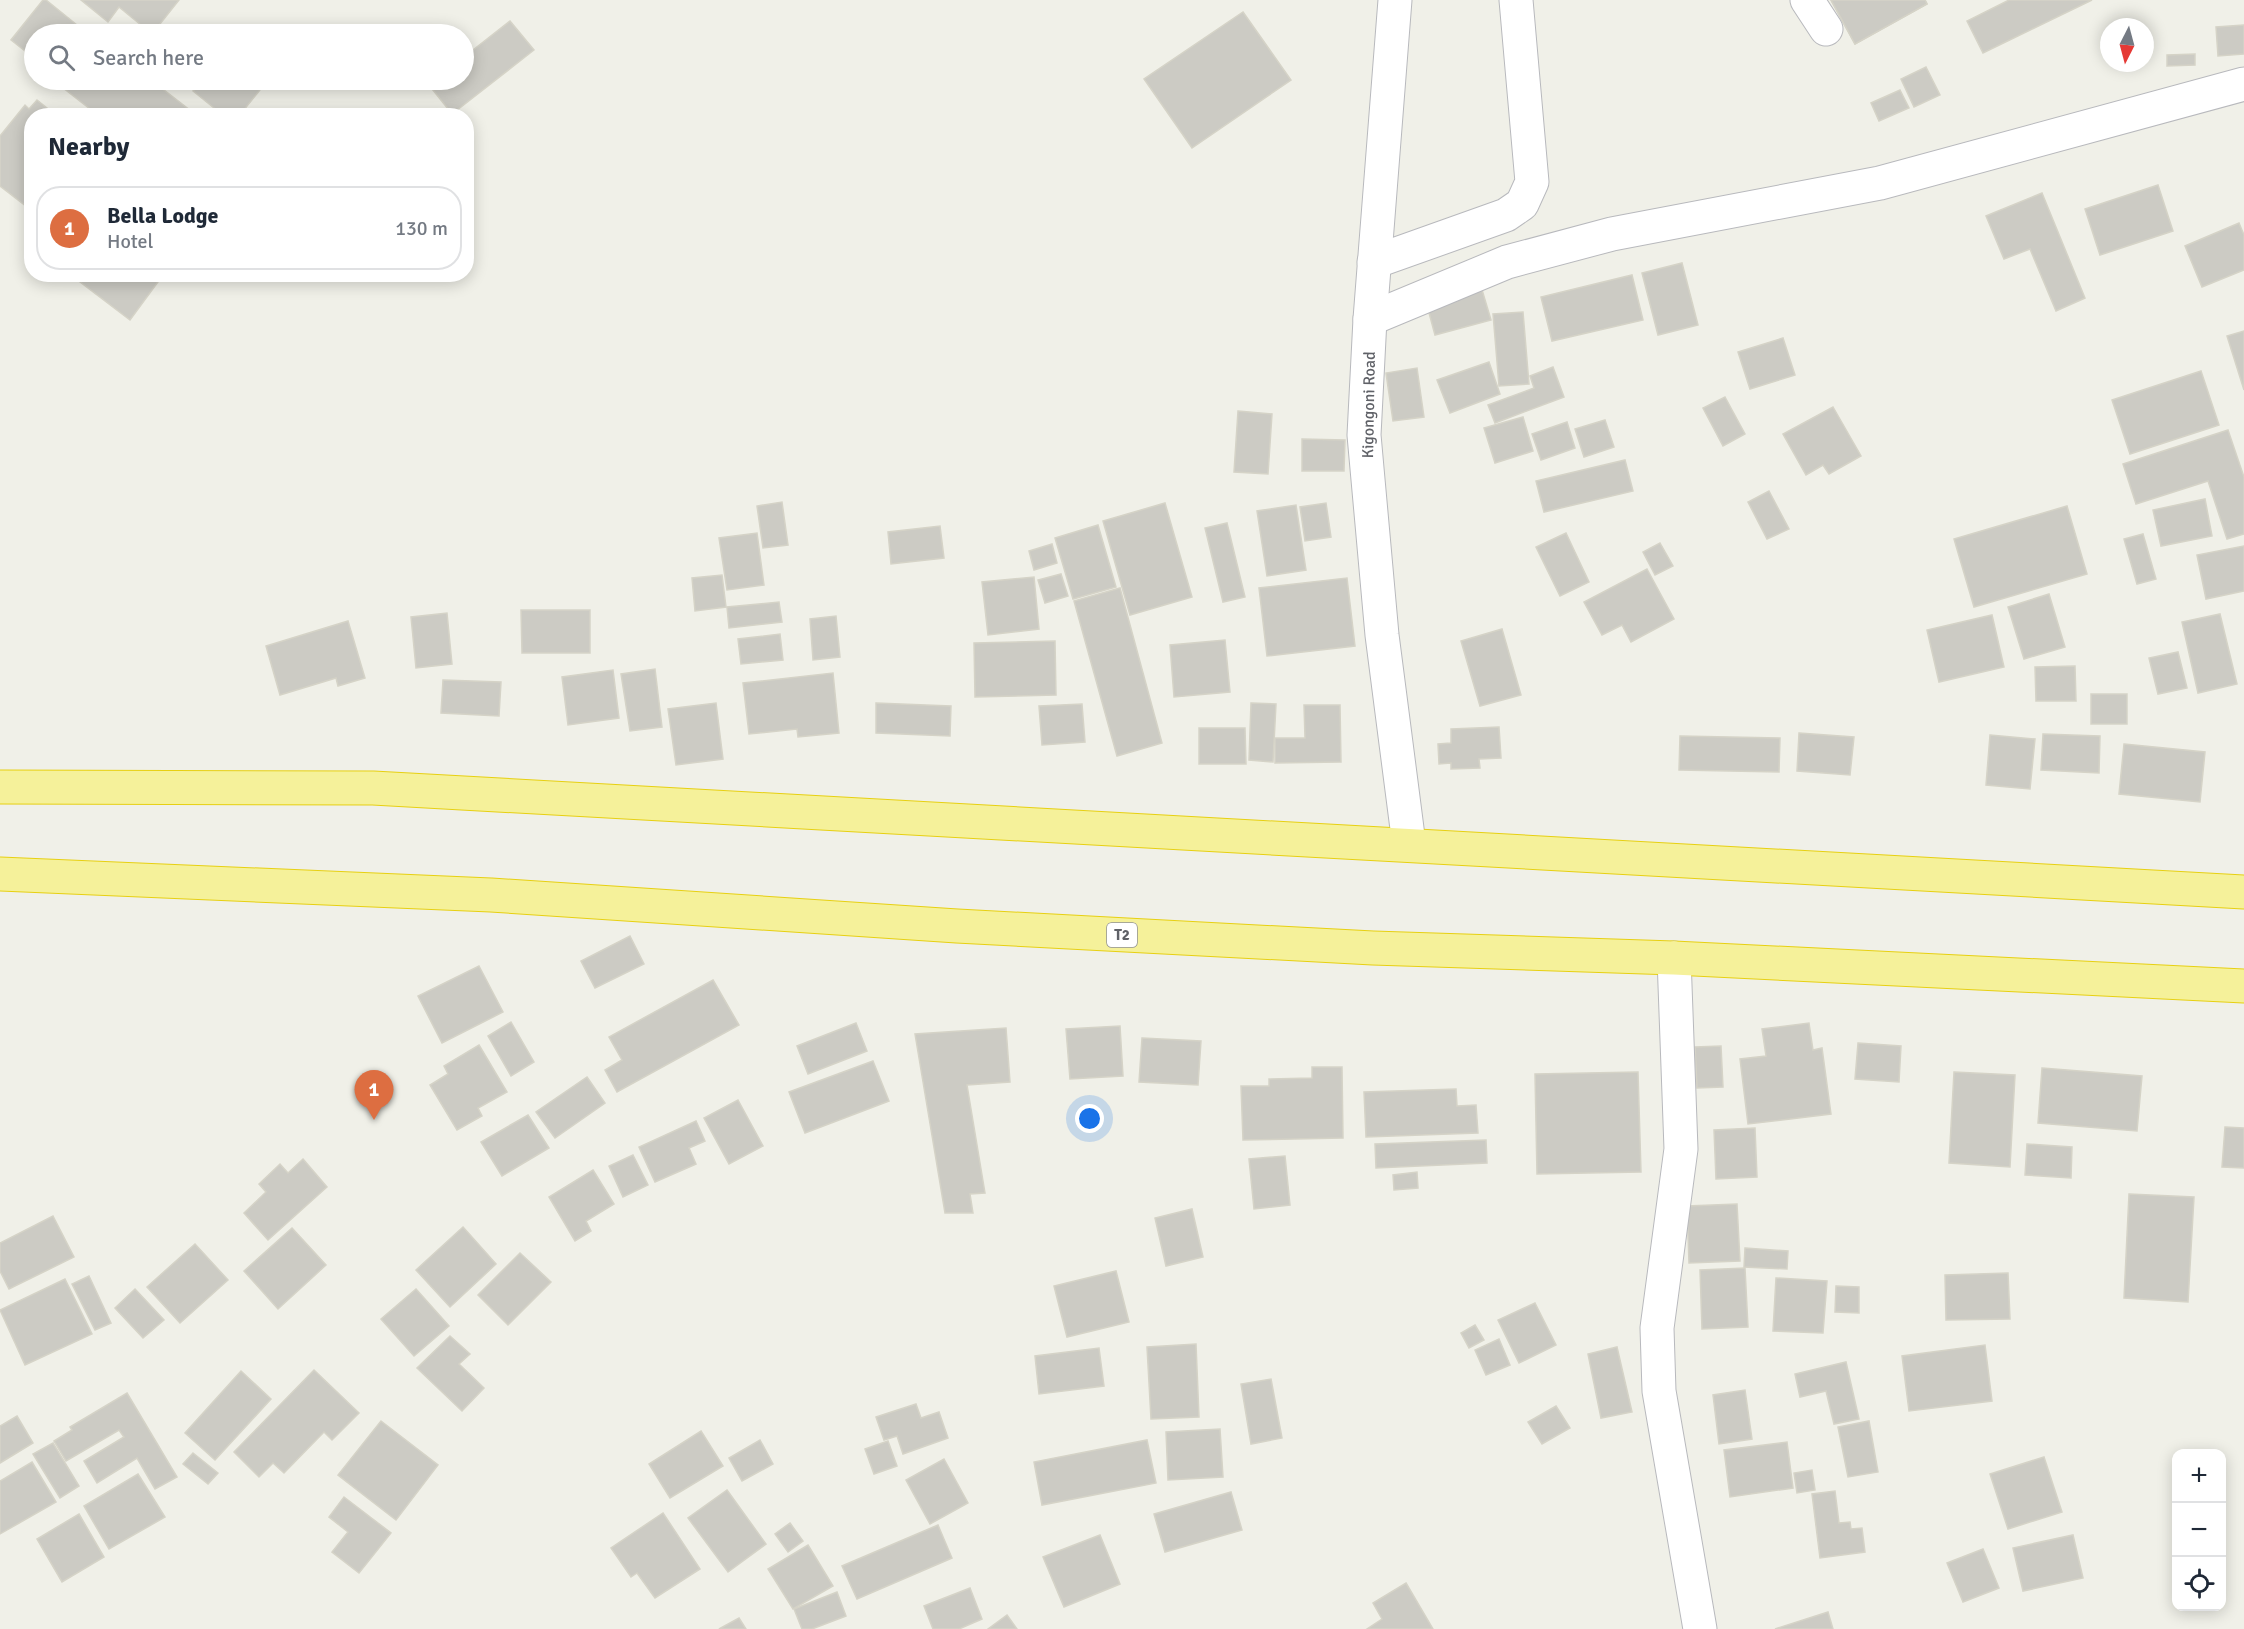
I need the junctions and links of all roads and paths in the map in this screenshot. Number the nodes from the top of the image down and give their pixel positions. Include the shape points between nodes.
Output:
1 (1395, 0) edge
2 (1516, 0) edge
3 (1807, 0) edge
4 (1826, 29) dead end
5 (2244, 84) edge
6 (1374, 262) junction
7 (1370, 319) junction
8 (0, 788) edge
9 (1409, 844) junction
10 (0, 874) edge
11 (2244, 892) edge
12 (1674, 958) junction
13 (2244, 986) edge
14 (1700, 1629) edge

1 - 6 street, Kigongoni Road
2 - 6 street via 1532,182 1522,204 1506,215
3 - 4 street
5 - 7 street via 1880,183 1612,234 1517,259
6 - 7 street, Kigongoni Road
7 - 9 street, Kigongoni Road via 1364,435 1382,635
8 - 9 highway via 372,788
9 - 11 highway
10 - 12 highway, T2 via 491,895 1373,948
12 - 13 highway, T2
12 - 14 street via 1681,1149 1657,1328 1659,1391

